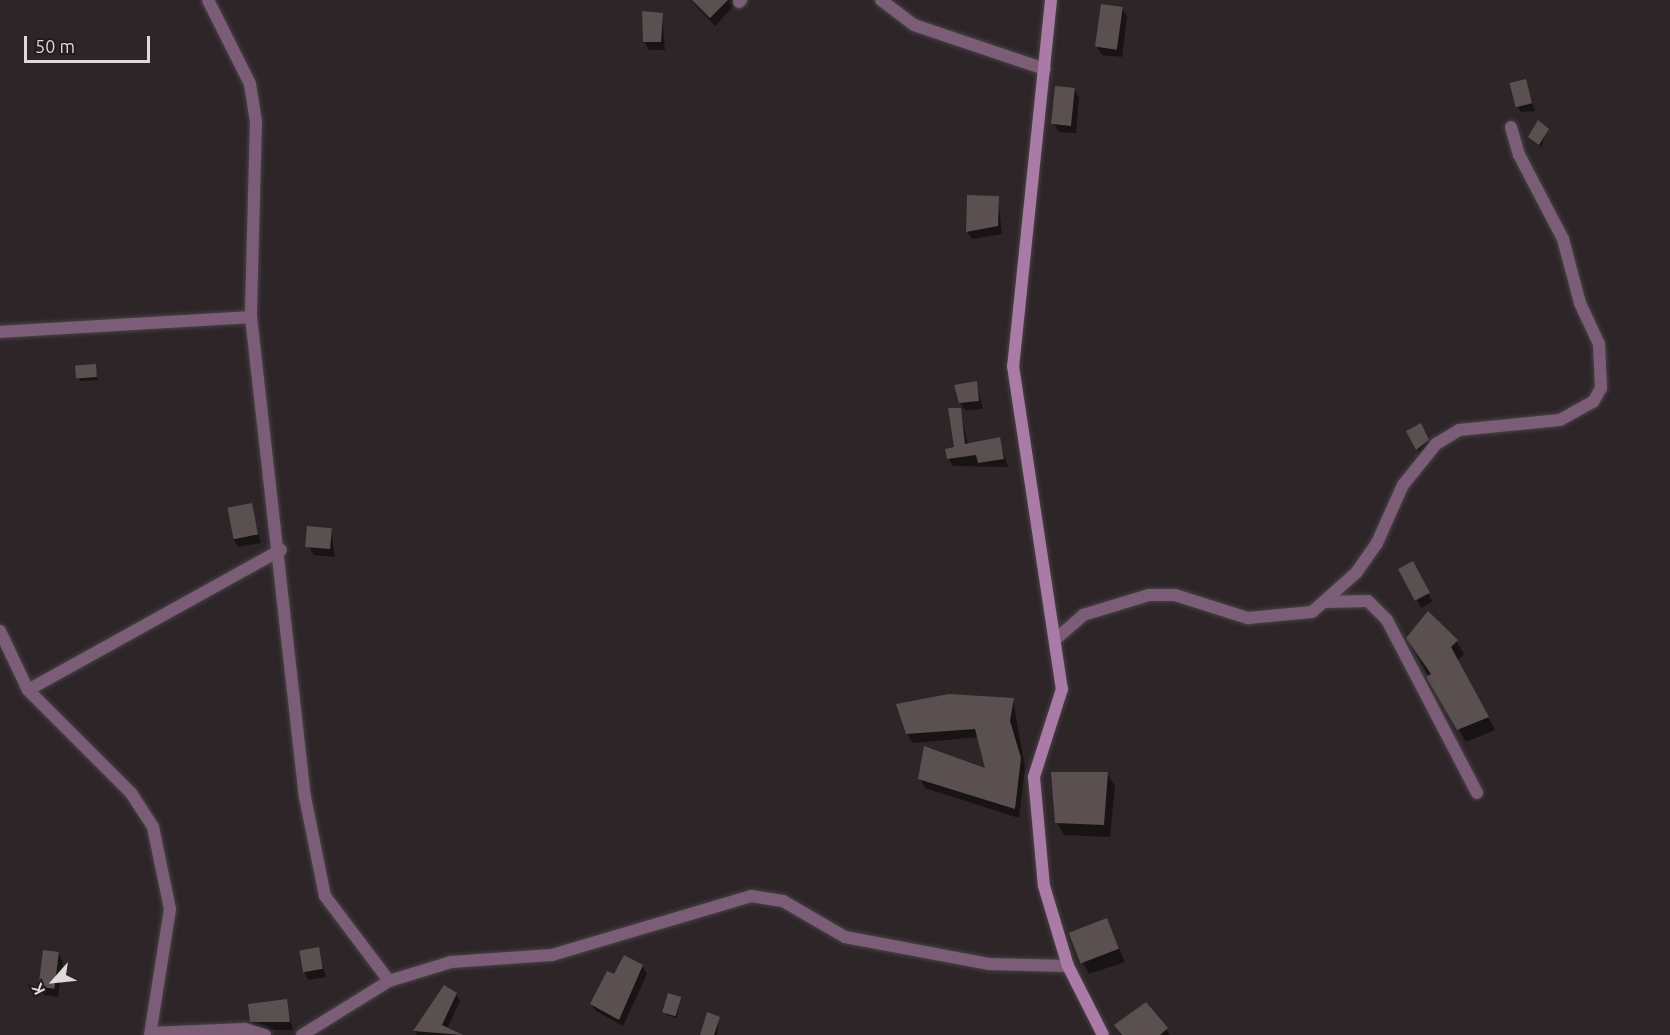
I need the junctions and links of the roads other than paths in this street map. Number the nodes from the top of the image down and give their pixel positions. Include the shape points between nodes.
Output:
1 (208, 0) edge
2 (881, 0) edge
3 (1051, 0) edge
4 (1045, 69) junction
5 (1511, 127) dead end
6 (251, 316) junction
7 (0, 332) edge
8 (281, 549) junction
9 (1324, 603) junction
10 (0, 631) edge
11 (1057, 638) junction
12 (28, 690) junction
13 (1478, 792) dead end
14 (1068, 966) junction
15 (389, 981) junction
16 (150, 1034) edge
17 (265, 1035) edge
18 (302, 1035) edge
19 (1103, 1035) edge

1 - 6 street via 250,84 256,120
2 - 4 street via 914,25
3 - 4 street
4 - 11 street via 1013,366
5 - 9 street via 1519,155 1563,238 1580,303 1599,344 1601,388 1593,402 1560,420 1459,430 1436,444 1403,485 1377,543
6 - 7 street
6 - 8 street
8 - 12 street
8 - 15 street via 305,797 326,896
9 - 11 street via 1312,612 1248,618 1174,596 1149,595 1083,615
9 - 13 street via 1368,601 1387,620
10 - 12 street
11 - 14 street via 1062,688 1034,777 1044,886
12 - 16 street via 131,793 153,827 170,909
14 - 15 street via 989,964 845,937 783,901 751,896 552,956 451,962
14 - 19 street
15 - 18 street
16 - 17 street via 245,1029

